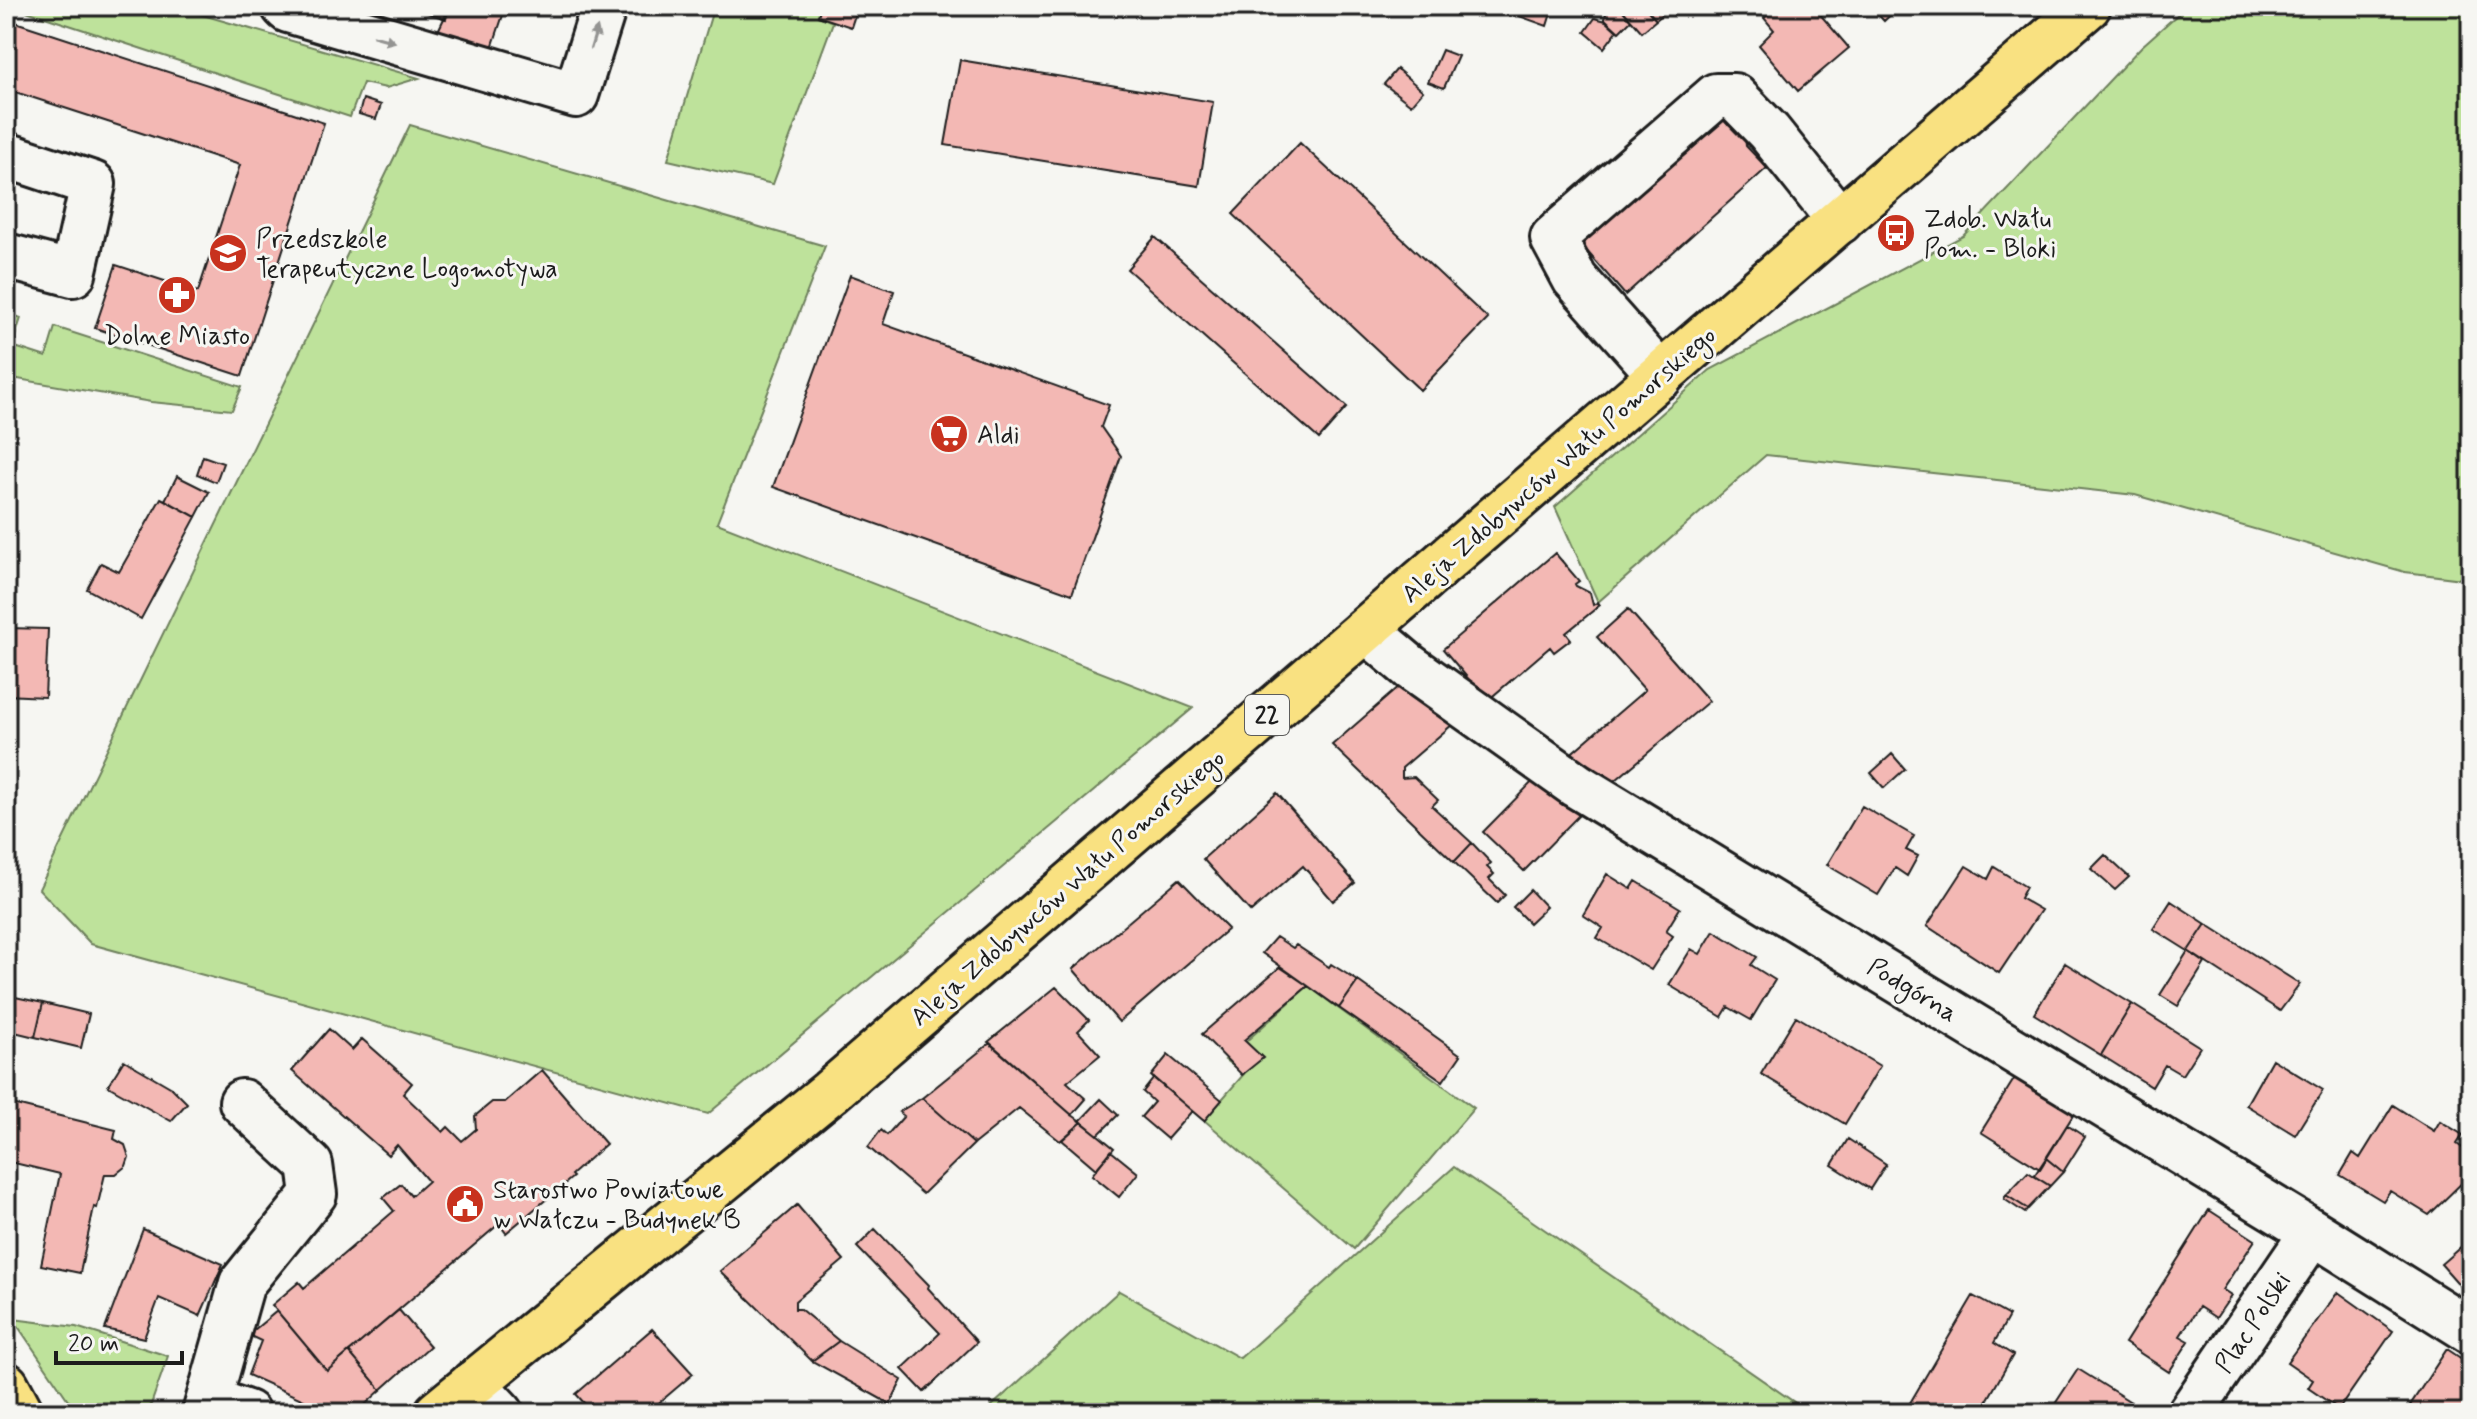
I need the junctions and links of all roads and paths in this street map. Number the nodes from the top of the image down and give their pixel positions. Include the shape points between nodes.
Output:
1 (604, 6) edge
2 (2088, 6) edge
3 (283, 7) edge
4 (6, 155) edge
5 (1840, 221) junction
6 (6, 256) edge
7 (1661, 376) junction
8 (1366, 630) junction
9 (242, 1102) dead end
10 (2313, 1232) junction
11 (2471, 1331) edge
12 (6, 1385) edge
13 (487, 1398) edge
14 (220, 1409) edge
15 (21, 1413) edge
16 (437, 1413) edge
17 (2190, 1413) edge

3 -> 1 street via 576,95
2 - 5 main road, Aleja Zdobywców Wału Pomorskiego / 22
4 - 6 street via 93,184 73,274
5 - 7 main road, Aleja Zdobywców Wału Pomorskiego / 22
5 - 7 street via 1734,96 1716,96 1553,238 1575,279
7 - 8 main road, Aleja Zdobywców Wału Pomorskiego / 22
8 - 10 street, Podgórna via 1576,785
8 - 13 main road, Aleja Zdobywców Wału Pomorskiego / 22 via 830,1092
9 - 14 street via 310,1165 314,1194 242,1283
10 - 11 street, Podgórna
10 - 17 street, Plac Polski
12 - 15 main road
13 - 16 main road, Aleja Zdobywców Wału Pomorskiego / 22

